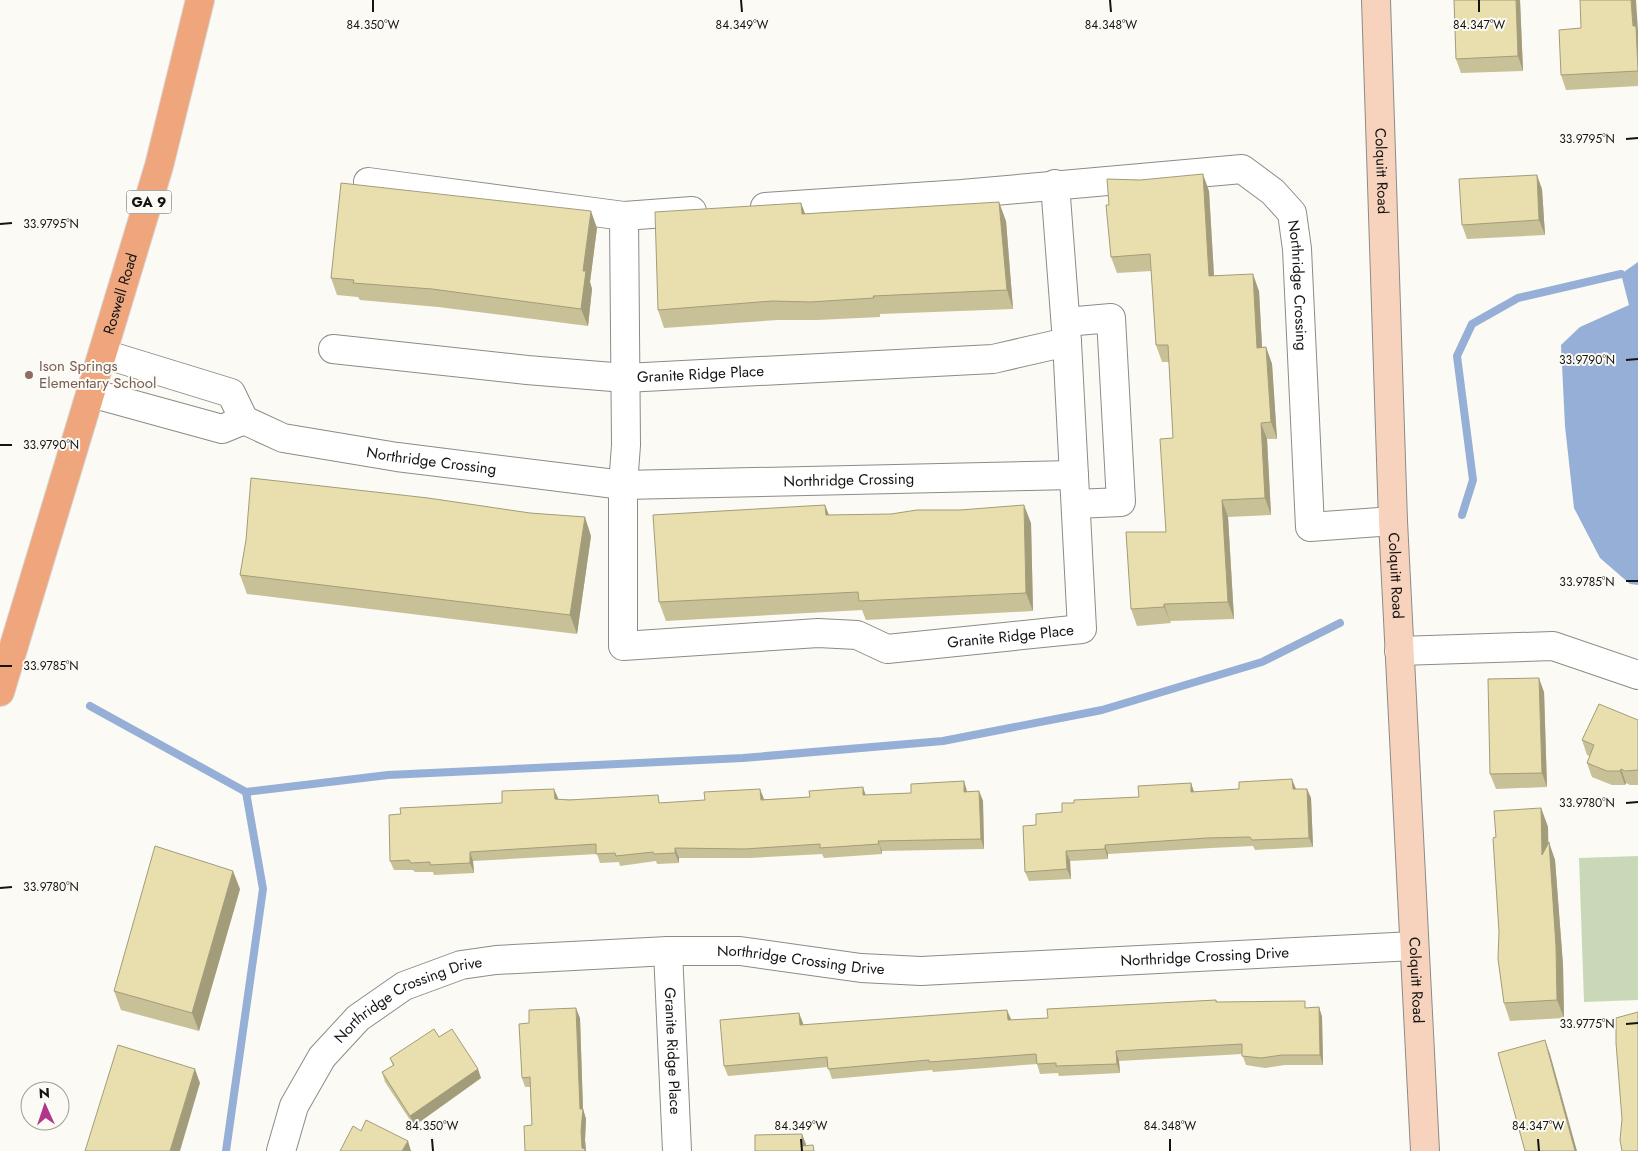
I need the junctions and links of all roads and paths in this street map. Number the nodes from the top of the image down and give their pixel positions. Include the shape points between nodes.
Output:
1 (1376, 0) edge
2 (198, 3) edge
3 (368, 182) dead end
4 (1055, 184) junction
5 (742, 208) edge
6 (712, 210) edge
7 (624, 216) junction
8 (1066, 332) junction
9 (333, 349) dead end
10 (104, 354) junction
11 (625, 378) junction
12 (91, 393) junction
13 (244, 420) junction
14 (1074, 475) junction
15 (623, 485) junction
16 (1076, 504) junction
17 (1393, 521) junction
18 (1400, 651) junction
19 (1638, 675) edge
20 (0, 692) edge
21 (1414, 946) junction
22 (668, 951) junction
23 (282, 1151) edge
24 (678, 1151) edge
25 (1425, 1151) edge

1 - 17 street, Colquitt Road
2 - 10 main road, Roswell Road / GA 9 via 159,166
3 - 7 street
4 - 5 street, Northridge Crossing via 962,194
4 - 8 street
4 - 17 street, Northridge Crossing via 1242,169 1273,192 1292,213 1297,248 1310,527
6 - 7 street
7 - 11 street
8 - 11 street, Granite Ridge Place via 993,359
8 - 14 street
8 - 16 street via 1111,318 1121,502
9 - 11 street, Granite Ridge Place
10 - 12 main road, Roswell Road / GA 9
10 - 13 street via 231,393
11 - 15 street
12 - 13 street via 222,429
12 - 20 main road, Roswell Road / GA 9
13 - 15 street, Northridge Crossing via 283,438 397,457
14 - 15 street, Northridge Crossing
14 - 16 street
15 - 16 street, Granite Ridge Place via 623,646 818,633 857,635 887,649 1082,629
17 - 18 street, Colquitt Road
18 - 19 street via 1553,646
18 - 21 street, Colquitt Road
21 - 22 street, Northridge Crossing Drive via 921,971 861,968 740,951
21 - 25 street, Colquitt Road
22 - 23 street, Northridge Crossing Drive via 496,960 462,965 404,986 358,1018 322,1057 294,1106
22 - 24 street, Granite Ridge Place

